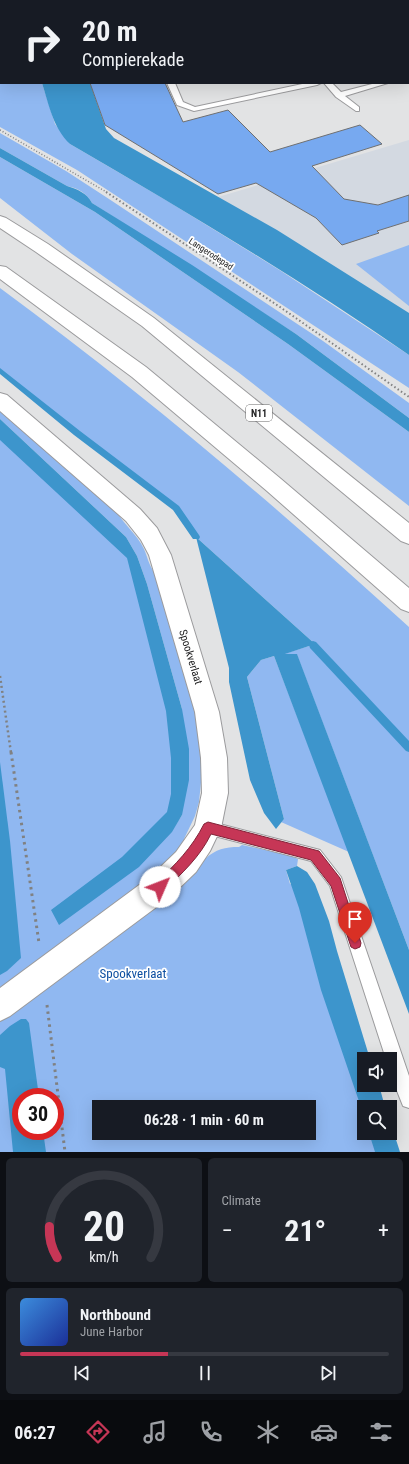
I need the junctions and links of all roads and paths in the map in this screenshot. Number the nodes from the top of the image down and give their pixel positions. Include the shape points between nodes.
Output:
1 (171, 84) edge
2 (312, 84) edge
3 (329, 84) edge
4 (380, 84) edge
5 (339, 95) junction
6 (356, 109) dead end
7 (0, 130) edge
8 (0, 221) edge
9 (0, 271) edge
10 (409, 397) edge
11 (0, 400) edge
12 (409, 535) edge
13 (409, 602) edge
14 (0, 676) edge
15 (208, 828) junction
16 (43, 975) junction
17 (0, 1006) edge
18 (409, 1100) edge
19 (65, 1152) edge

1 - 2 lane via 180,104 194,109
3 - 5 lane
4 - 5 lane
5 - 6 lane
7 - 10 path, Langerodepad via 92,183
8 - 12 main road, N11 via 148,322
9 - 13 main road via 139,372
11 - 15 main road, Spookverlaat via 133,515 149,534 160,555 207,712 214,758 215,793
14 - 16 path
15 - 16 main road, Spookverlaat via 186,862 160,887
15 - 18 lane via 315,855 336,882
16 - 17 main road, Spookverlaat
16 - 19 path

